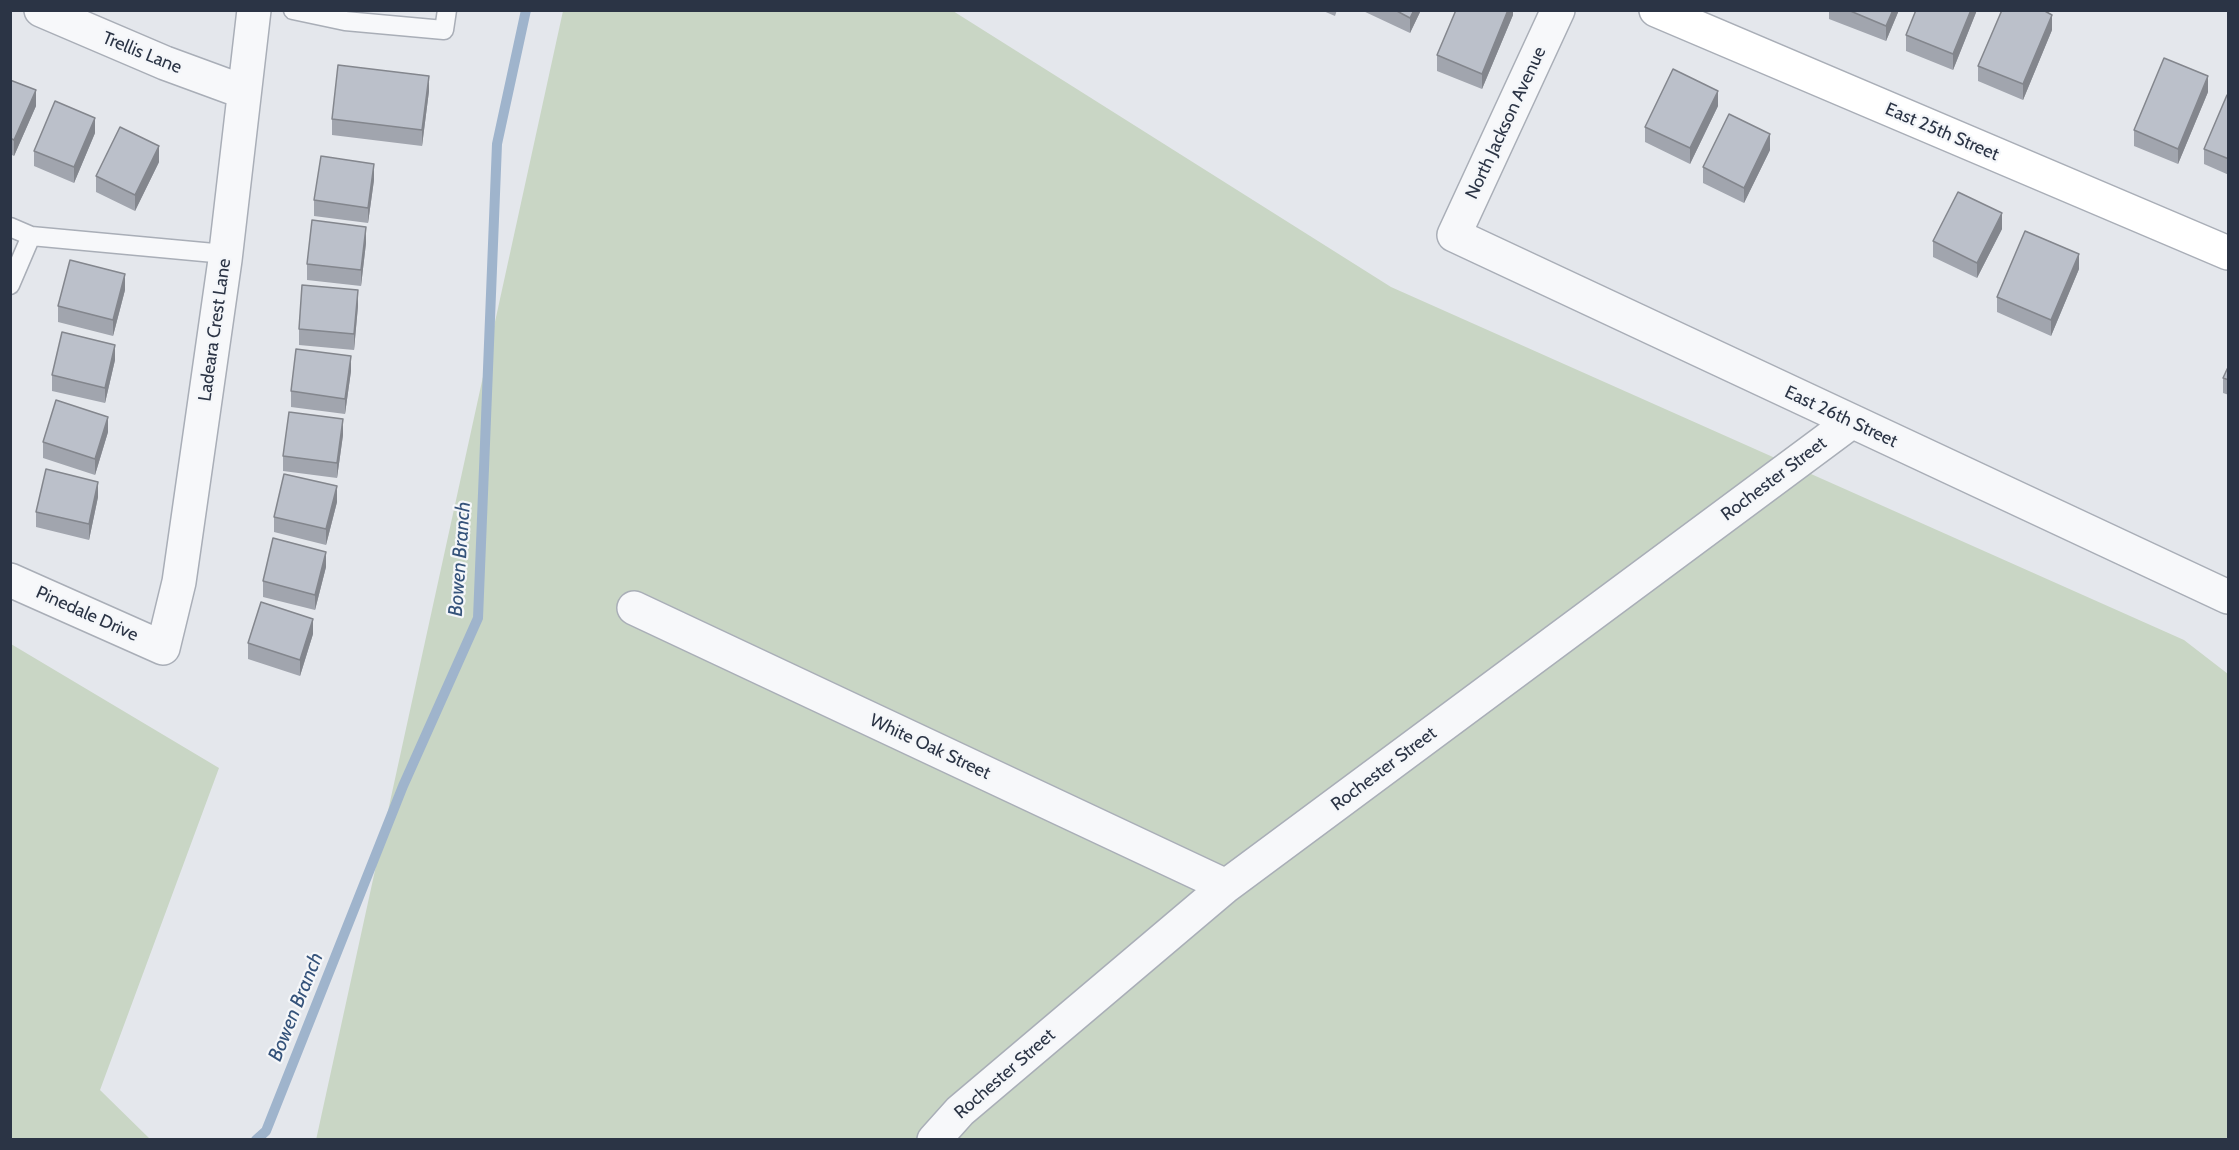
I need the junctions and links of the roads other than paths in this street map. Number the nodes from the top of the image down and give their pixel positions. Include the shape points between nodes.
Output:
1 (41, 10) edge
2 (254, 10) edge
3 (293, 10) edge
4 (447, 10) edge
5 (1558, 10) edge
6 (1656, 10) edge
7 (244, 92) junction
8 (10, 227) edge
9 (1454, 235) joint
10 (31, 236) junction
11 (2229, 253) edge
12 (225, 254) junction
13 (10, 285) edge
14 (1851, 422) junction
15 (10, 580) edge
16 (2229, 597) edge
17 (634, 608) dead end
18 (162, 648) joint
19 (1226, 886) junction
20 (934, 1140) edge

1 - 7 street, Trellis Lane
2 - 7 street, Ladeara Crest Lane
3 - 4 lane via 345,21 444,30
5 - 9 street, North Jackson Avenue
6 - 11 street, East 25th Street
7 - 12 street, Ladeara Crest Lane
8 - 10 lane
9 - 14 street, East 26th Street
10 - 12 lane
10 - 13 lane
12 - 18 street, Ladeara Crest Lane via 179,582
14 - 16 street, East 26th Street
14 - 19 street, Rochester Street
15 - 18 street, Pinedale Drive
17 - 19 street, White Oak Street
19 - 20 street, Rochester Street via 960,1111

